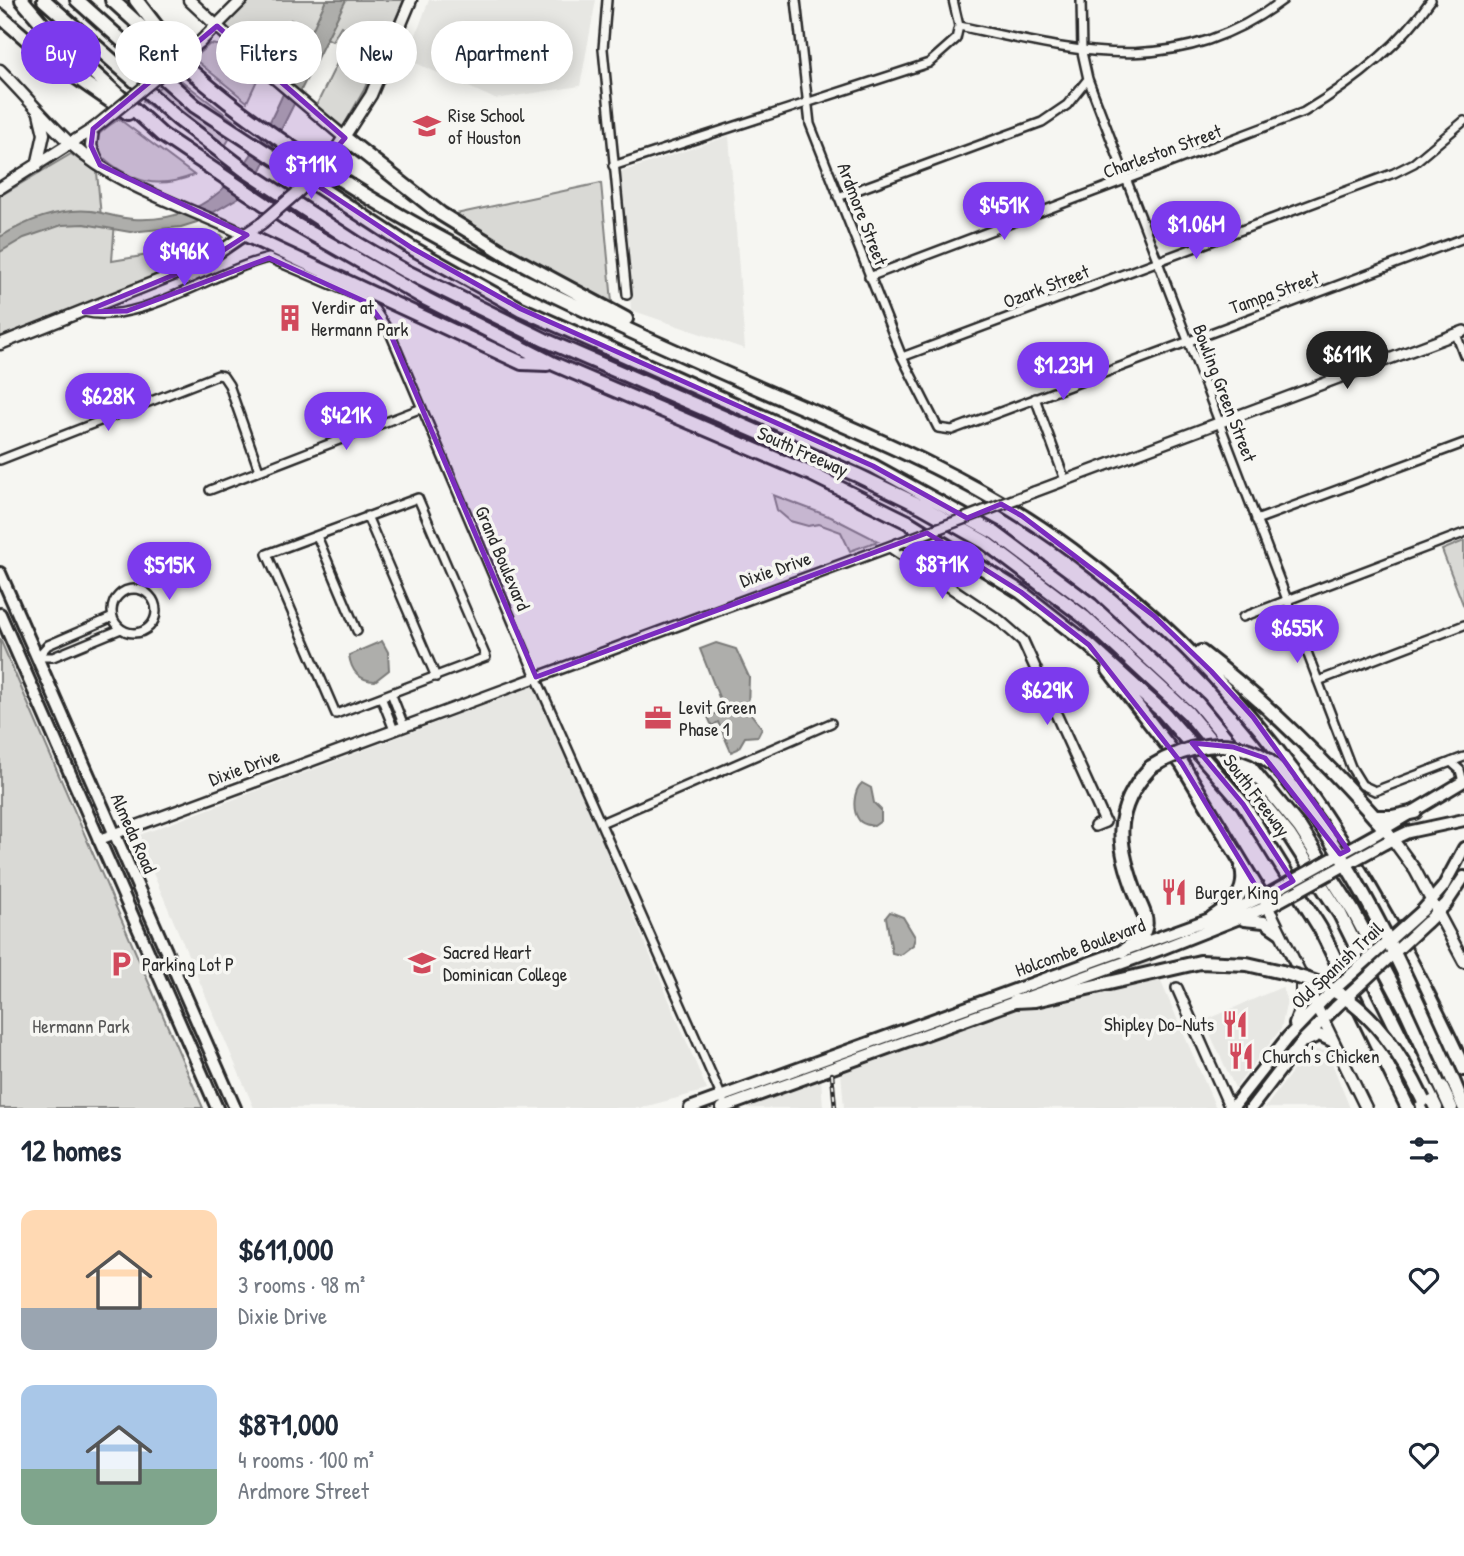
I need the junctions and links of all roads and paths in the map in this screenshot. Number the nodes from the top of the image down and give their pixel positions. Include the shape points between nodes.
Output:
1 (23, 0) edge
2 (44, 0) edge
3 (77, 0) edge
4 (112, 0) edge
5 (136, 0) edge
6 (189, 0) edge
7 (242, 0) edge
8 (411, 0) edge
9 (607, 0) edge
10 (953, 0) edge
11 (1081, 0) edge
12 (1283, 0) edge
13 (1431, 0) edge
14 (798, 1) edge
15 (0, 16) edge
16 (135, 21) edge
17 (152, 21) edge
18 (222, 21) edge
19 (216, 25) edge
20 (959, 26) junction
21 (216, 27) edge
22 (1082, 52) junction
23 (0, 70) edge
24 (1088, 79) junction
25 (202, 81) edge
26 (281, 84) edge
27 (807, 103) junction
28 (38, 110) junction
29 (1464, 121) edge
30 (93, 129) junction
31 (162, 135) junction
32 (345, 138) junction
33 (72, 145) junction
34 (37, 166) junction
35 (614, 166) junction
36 (104, 167) junction
37 (1129, 181) junction
38 (0, 188) edge
39 (838, 197) junction
40 (246, 235) junction
41 (1464, 237) edge
42 (1159, 260) junction
43 (869, 277) junction
44 (627, 295) dead end
45 (84, 312) junction
46 (1460, 333) edge
47 (1188, 340) junction
48 (0, 344) edge
49 (1464, 355) edge
50 (902, 357) junction
51 (554, 364) junction
52 (713, 366) junction
53 (1035, 398) junction
54 (422, 408) junction
55 (1220, 422) junction
56 (938, 428) joint
57 (1464, 443) edge
58 (0, 460) edge
59 (259, 470) junction
60 (1065, 480) junction
61 (210, 490) dead end
62 (367, 516) junction
63 (1256, 520) junction
64 (1464, 533) edge
65 (317, 536) junction
66 (893, 546) junction
67 (0, 573) edge
68 (1287, 600) junction
69 (0, 614) edge
70 (1154, 616) junction
71 (113, 617) junction
72 (1243, 617) dead end
73 (1464, 625) edge
74 (121, 629) junction
75 (357, 631) dead end
76 (1089, 645) junction
77 (37, 657) junction
78 (21, 663) junction
79 (436, 677) junction
80 (536, 677) junction
81 (1318, 681) junction
82 (391, 693) junction
83 (381, 697) junction
84 (831, 723) dead end
85 (404, 726) junction
86 (394, 730) junction
87 (1464, 757) edge
88 (1451, 762) junction
89 (1463, 782) edge
90 (1415, 812) junction
91 (1374, 817) junction
92 (1464, 820) edge
93 (601, 823) junction
94 (1095, 826) dead end
95 (115, 833) junction
96 (1385, 836) junction
97 (98, 840) junction
98 (1464, 848) edge
99 (1241, 859) junction
100 (1464, 877) edge
101 (1433, 900) junction
102 (1267, 901) junction
103 (1438, 912) junction
104 (1212, 918) junction
105 (1231, 922) junction
106 (1280, 933) junction
107 (1123, 951) junction
108 (170, 957) junction
109 (1464, 962) edge
110 (154, 963) junction
111 (1302, 980) junction
112 (1177, 988) dead end
113 (1014, 1001) junction
114 (1315, 1006) junction
115 (1322, 1019) junction
116 (1287, 1038) junction
117 (1332, 1041) junction
118 (1298, 1047) junction
119 (1464, 1069) edge
120 (1425, 1104) edge
121 (724, 1105) edge
122 (1464, 1107) edge
123 (217, 1108) edge
124 (235, 1108) edge
125 (690, 1108) edge
126 (1231, 1108) edge
127 (1251, 1108) edge
128 (1366, 1108) edge
129 (1408, 1108) edge
130 (1436, 1108) edge
131 (1451, 1108) edge

1 - 31 highway, South Freeway via 51,34
2 - 130 highway via 215,147 403,270 545,340 921,506 985,541 1084,617 1188,713 1289,835 1340,914
3 - 131 highway via 195,106 412,248 521,309 873,466 995,533 1091,605 1198,705 1300,828 1353,911
4 - 16 highway, South Freeway
5 - 17 highway
6 - 19 main road
7 - 18 main road
8 - 32 main road via 371,95
9 - 35 street via 603,49
10 - 20 street
11 - 22 street, Bowling Green Street
12 - 22 street via 1239,27 1190,45 1147,53
13 - 37 street, Charleston Street via 1389,49 1304,112
14 - 27 street, Ardmore Street
15 - 31 highway via 55,62
20 - 22 street
20 - 27 street via 956,39 929,63
21 - 30 main road, bridge
22 - 24 street, Bowling Green Street
23 - 28 main road
24 - 37 street, Bowling Green Street
24 - 39 street via 1067,105 1042,122
25 - 52 highway, South Freeway via 334,174 438,236
26 - 32 main road
27 - 35 street
27 - 39 street, Ardmore Street via 812,131
28 - 33 main road
28 - 34 main road via 44,129
29 - 42 street, Ozark Street via 1414,163 1394,173
30 - 33 main road
30 - 36 main road via 91,146
31 - 51 highway, South Freeway via 293,223 426,299
32 - 40 main road, bridge via 300,190
32 - 52 highway via 441,214 510,257
33 - 34 main road
33 - 36 main road
34 - 38 main road
35 - 44 street
36 - 40 main road
37 - 42 street, Bowling Green Street
37 - 43 street, Charleston Street
39 - 43 street, Ardmore Street
40 - 45 main road via 205,262
40 - 51 highway via 522,363
41 - 47 street, Tampa Street
42 - 47 street, Bowling Green Street
42 - 50 street, Ozark Street
43 - 50 street, Ardmore Street
45 - 48 main road
45 - 54 street, Grand Boulevard via 127,311 258,260 279,260 368,303 390,333
46 - 49 street
46 - 55 street, Dixie Drive
47 - 53 street, Tampa Street
47 - 55 street, Bowling Green Street
50 - 56 street, Ardmore Street
51 - 76 highway, South Freeway via 811,474 908,522 1021,592
52 - 70 highway, South Freeway via 872,435 948,474 1071,549
53 - 56 street, Tampa Street via 952,430
53 - 60 street
54 - 59 street
54 - 80 street, Grand Boulevard
55 - 60 street, Dixie Drive
55 - 63 street, Bowling Green Street
57 - 63 street
58 - 59 street via 218,375 226,380
59 - 61 street
60 - 66 street, Dixie Drive, bridge
62 - 65 street
62 - 79 street
62 - 79 street via 418,498 486,657
63 - 68 street, Bowling Green Street
64 - 68 street
65 - 75 street
65 - 83 street via 267,554 336,714
66 - 80 street, Dixie Drive
66 - 94 street via 1023,641 1105,822
67 - 77 main road, Almeda Road
68 - 72 street
68 - 81 street, Bowling Green Street
69 - 78 main road, Almeda Road
70 - 91 highway via 1251,690 1321,756
70 - 119 highway, South Freeway via 1253,717 1304,784 1370,884
71 - 74 street
71 - 74 street via 114,602 124,592 141,590 154,600 156,613 147,629 135,633
71 - 77 street via 48,645
73 - 81 street
74 - 77 street via 53,657
76 - 99 highway via 1182,764
76 - 129 highway, South Freeway via 1163,712 1243,804 1320,928
77 - 78 main road
77 - 95 main road, Almeda Road
78 - 97 main road, Almeda Road
79 - 82 street
80 - 85 street, Dixie Drive
80 - 93 street, Grand Boulevard
81 - 88 street, Bowling Green Street via 1351,767 1367,790 1384,789
82 - 83 street
82 - 85 street
83 - 86 street
84 - 93 street
85 - 86 street, Dixie Drive
86 - 95 street, Dixie Drive
87 - 88 street
88 - 89 street via 1460,770
89 - 90 main road, Holcombe Boulevard
90 - 91 highway
90 - 96 main road, Holcombe Boulevard
91 - 96 highway
92 - 96 main road, Holcombe Boulevard
93 - 121 street, Grand Boulevard
95 - 97 street, Dixie Drive
95 - 108 main road, Almeda Road
96 - 101 main road
96 - 102 main road, Holcombe Boulevard, bridge
97 - 110 main road, Almeda Road
98 - 101 main road, Old Spanish Trail
99 - 102 highway
99 - 104 highway via 1245,880 1240,897
100 - 103 main road, Old Spanish Trail
101 - 103 main road
101 - 114 main road, Old Spanish Trail, bridge
102 - 104 main road, Holcombe Boulevard
102 - 105 main road, Holcombe Boulevard
102 - 106 main road
103 - 109 main road
103 - 115 main road, Old Spanish Trail, bridge
104 - 107 main road, Holcombe Boulevard
105 - 106 main road via 1257,920
105 - 113 main road, Holcombe Boulevard
106 - 111 main road
107 - 121 main road, Holcombe Boulevard
107 - 122 highway, bridge via 1141,938 1146,922 1125,866 1121,824 1134,787 1151,767 1178,752 1207,745 1265,758 1286,777 1343,859
108 - 110 main road
108 - 124 main road, Almeda Road
110 - 123 main road, Almeda Road
111 - 114 main road
111 - 116 main road via 1300,1013
112 - 126 street
113 - 120 highway, bridge via 1200,962 1247,964 1282,972 1329,988 1371,1020 1401,1055
113 - 121 main road, Holcombe Boulevard
114 - 115 main road
114 - 116 main road, Old Spanish Trail
115 - 117 main road
115 - 118 main road, Old Spanish Trail
116 - 126 main road, Old Spanish Trail
117 - 118 main road via 1319,1035
117 - 128 main road
118 - 127 main road, Old Spanish Trail
121 - 125 main road, Holcombe Boulevard

